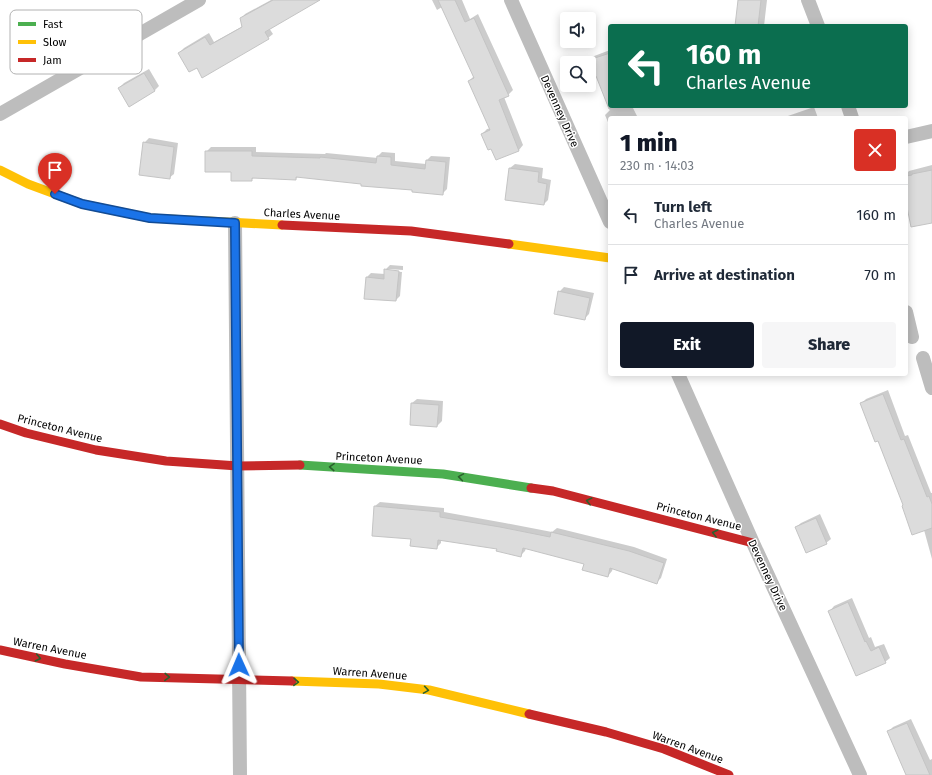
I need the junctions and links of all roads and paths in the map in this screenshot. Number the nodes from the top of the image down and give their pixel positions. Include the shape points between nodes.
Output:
1 (199, 0) edge
2 (511, 0) edge
3 (808, 0) edge
4 (817, 24) edge
5 (142, 33) edge
6 (70, 74) edge
7 (0, 114) edge
8 (932, 131) edge
9 (908, 137) edge
10 (0, 170) edge
11 (608, 218) edge
12 (235, 223) junction
13 (608, 258) edge
14 (908, 320) edge
15 (912, 337) dead end
16 (923, 358) dead end
17 (679, 376) edge
18 (932, 388) edge
19 (0, 424) edge
20 (238, 466) junction
21 (753, 543) junction
22 (0, 650) edge
23 (239, 680) junction
24 (240, 775) edge
25 (729, 775) edge
26 (860, 775) edge

1 - 5 street
2 - 11 street, Devenney Drive
3 - 4 street
6 - 7 street
8 - 9 street
10 - 12 street, Charles Avenue via 28,184 82,204 150,218
12 - 13 street, Charles Avenue via 411,231
12 - 20 street
14 - 15 street
16 - 18 street
17 - 21 street, Devenney Drive
19 - 20 street, Princeton Avenue via 96,450 166,461
21 -> 20 street, Princeton Avenue via 553,491 443,474 292,465
20 - 23 street
21 - 26 street, Devenney Drive
22 -> 23 street, Warren Avenue via 141,676
23 - 24 street
23 -> 25 street, Warren Avenue via 379,684 429,690 606,732 664,749

